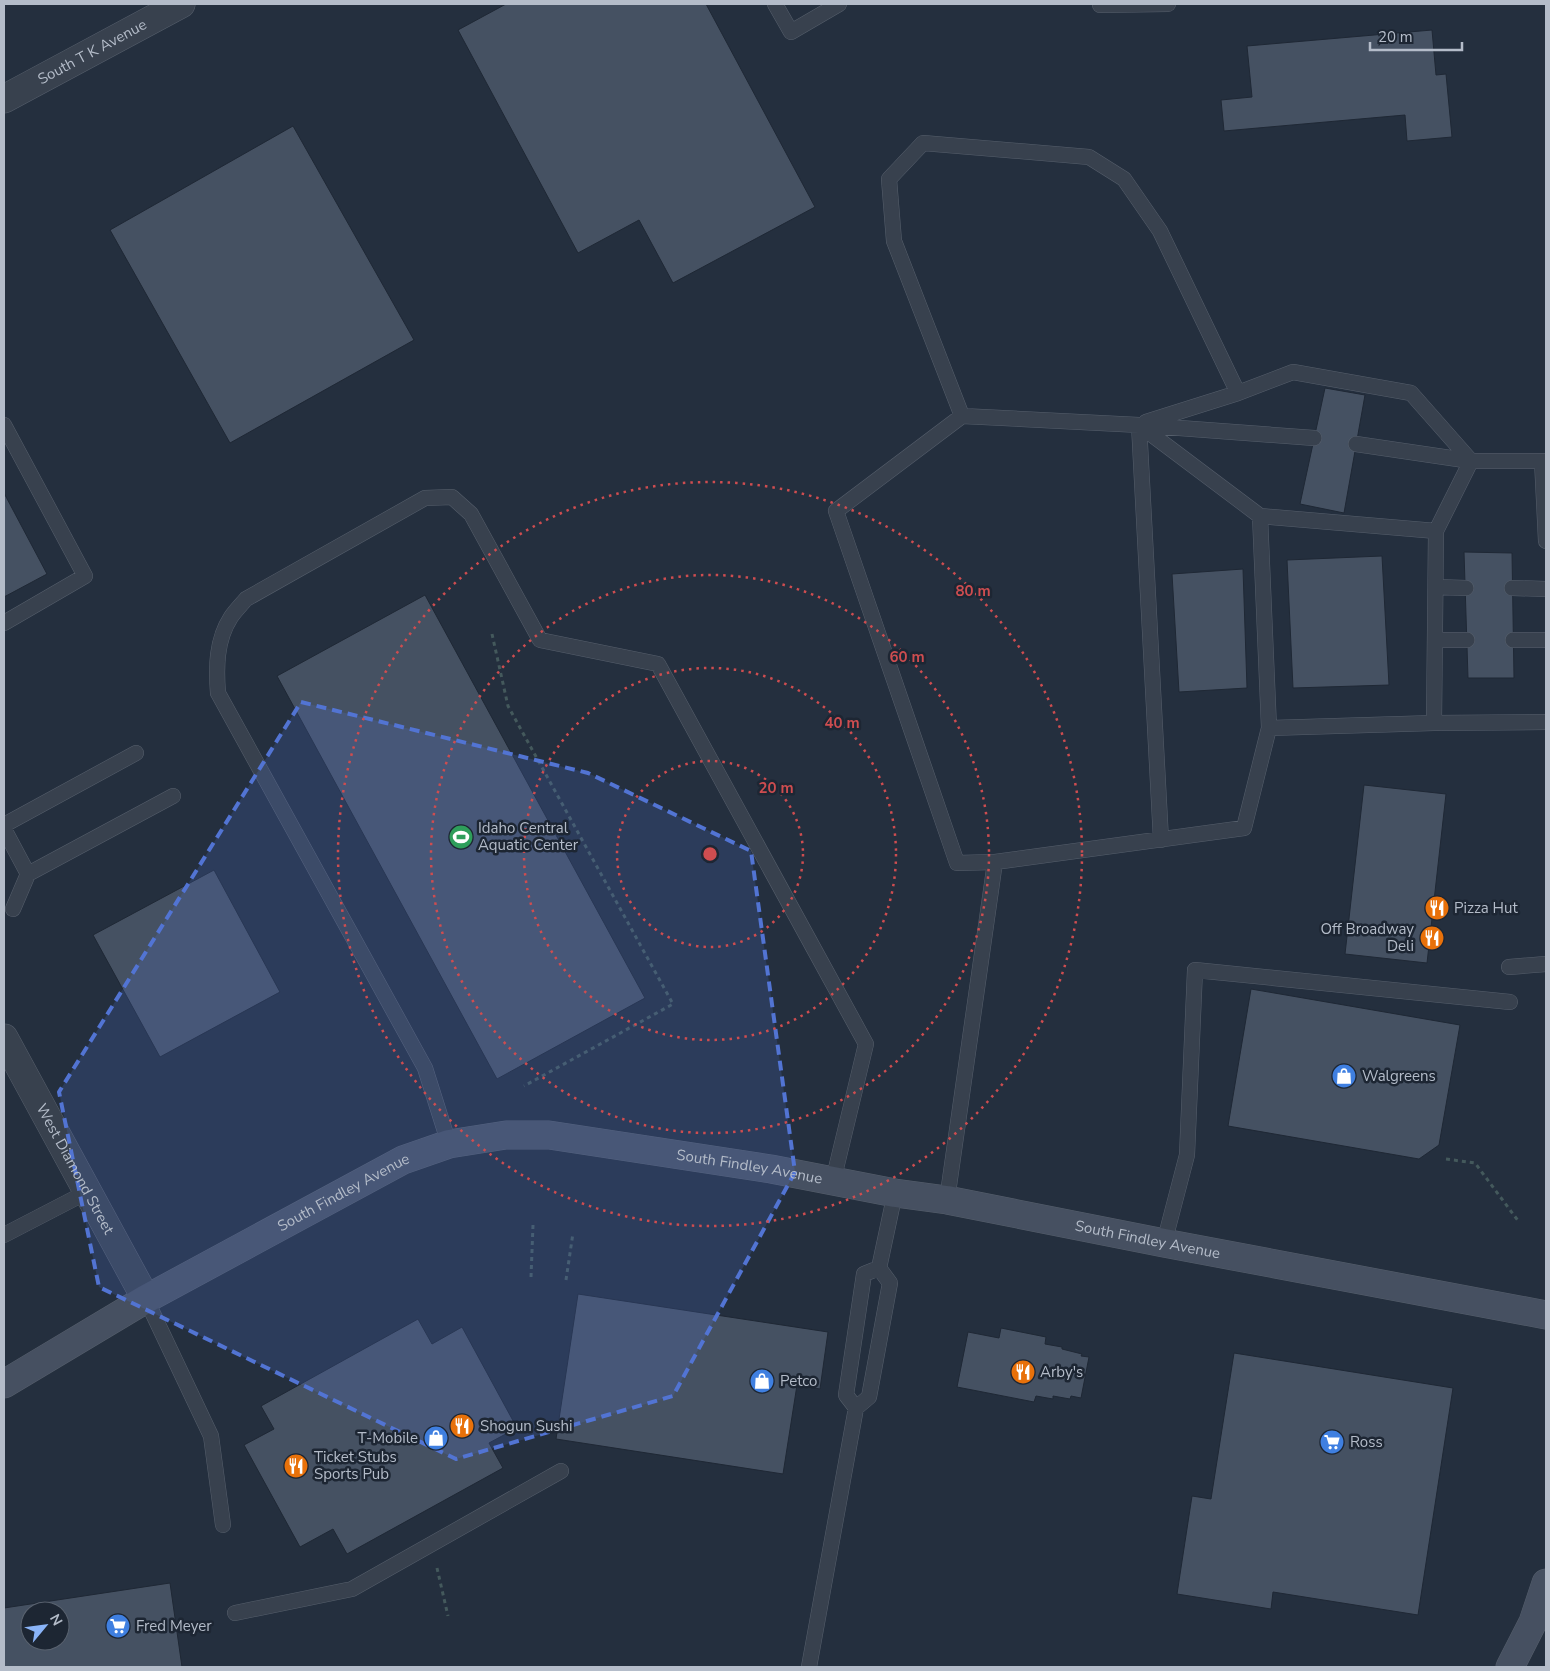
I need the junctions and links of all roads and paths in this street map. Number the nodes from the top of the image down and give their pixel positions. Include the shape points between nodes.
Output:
1 (181, 4) edge
2 (775, 4) edge
3 (839, 4) edge
4 (1168, 4) edge
5 (1100, 5) edge
6 (4, 99) edge
7 (1238, 392) junction
8 (962, 416) junction
9 (4, 425) edge
10 (1139, 425) junction
11 (1314, 438) dead end
12 (1356, 444) dead end
13 (1470, 461) junction
14 (1544, 461) edge
15 (1260, 516) junction
16 (1436, 531) junction
17 (1546, 541) edge
18 (1436, 587) junction
19 (1466, 588) dead end
20 (1512, 588) dead end
21 (1546, 589) edge
22 (4, 623) edge
23 (492, 634) dead end
24 (1435, 640) junction
25 (1467, 640) dead end
26 (1513, 640) dead end
27 (1546, 640) edge
28 (1546, 722) edge
29 (1434, 723) junction
30 (1269, 728) junction
31 (136, 753) dead end
32 (172, 796) dead end
33 (4, 827) edge
34 (1161, 840) junction
35 (995, 862) junction
36 (28, 874) junction
37 (14, 909) dead end
38 (1546, 964) edge
39 (1509, 967) dead end
40 (1510, 1002) dead end
41 (4, 1038) edge
42 (524, 1086) dead end
43 (449, 1144) junction
44 (1446, 1159) dead end
45 (832, 1181) junction
46 (87, 1192) junction
47 (895, 1193) junction
48 (947, 1200) junction
49 (1519, 1222) dead end
50 (533, 1225) dead end
51 (573, 1233) dead end
52 (4, 1235) edge
53 (1164, 1243) junction
54 (879, 1268) junction
55 (532, 1277) dead end
56 (566, 1280) dead end
57 (146, 1299) junction
58 (1546, 1315) edge
59 (4, 1384) edge
60 (856, 1408) junction
61 (561, 1471) dead end
62 (223, 1525) dead end
63 (437, 1565) dead end
64 (1546, 1583) edge
65 (235, 1613) dead end
66 (448, 1616) dead end
67 (809, 1667) edge
68 (1510, 1667) edge

1 - 6 street, South T K Avenue
2 - 3 lane via 791,32
4 - 5 lane
7 - 8 lane via 1160,231 1124,179 1089,157 923,143 889,179 894,241
7 - 10 lane
7 - 13 lane via 1293,372 1411,393
8 - 10 lane
8 - 35 lane via 836,511 957,863
9 - 22 lane via 85,576
10 - 11 lane
10 - 15 lane
10 - 34 lane
12 - 13 lane
13 - 14 lane
13 - 16 lane
14 - 17 lane
15 - 16 lane
15 - 30 lane
16 - 18 lane
18 - 19 lane
18 - 24 lane
20 - 21 lane
23 - 42 path via 508,706 673,1004
24 - 25 lane
24 - 29 lane
26 - 27 lane
28 - 29 lane
29 - 30 lane
30 - 34 lane via 1244,828
31 - 33 lane
32 - 36 lane
33 - 36 lane
34 - 35 lane
35 - 48 lane
36 - 37 lane
38 - 39 lane
40 - 53 lane via 1195,970 1187,1154
41 - 46 street, West Diamond Street
43 - 45 street, South Findley Avenue via 506,1135 549,1135
43 - 45 lane via 425,1068 218,693 216,668 220,641 230,618 246,599 425,498 452,497 471,514 540,640 658,664 866,1044
43 - 57 street, South Findley Avenue via 403,1160
44 - 49 path via 1475,1163
45 - 47 street, South Findley Avenue
46 - 52 lane
46 - 57 street, West Diamond Street
47 - 48 street, South Findley Avenue
47 - 54 lane
48 - 53 street, South Findley Avenue
50 - 55 path
51 - 56 path
53 - 58 street, South Findley Avenue
54 - 60 lane via 890,1283 869,1397
54 - 60 lane via 864,1274 846,1395
57 - 59 street, South Findley Avenue
57 - 62 lane via 211,1436
60 - 67 lane
61 - 65 lane via 352,1589
63 - 66 path
64 - 68 street via 1533,1622

